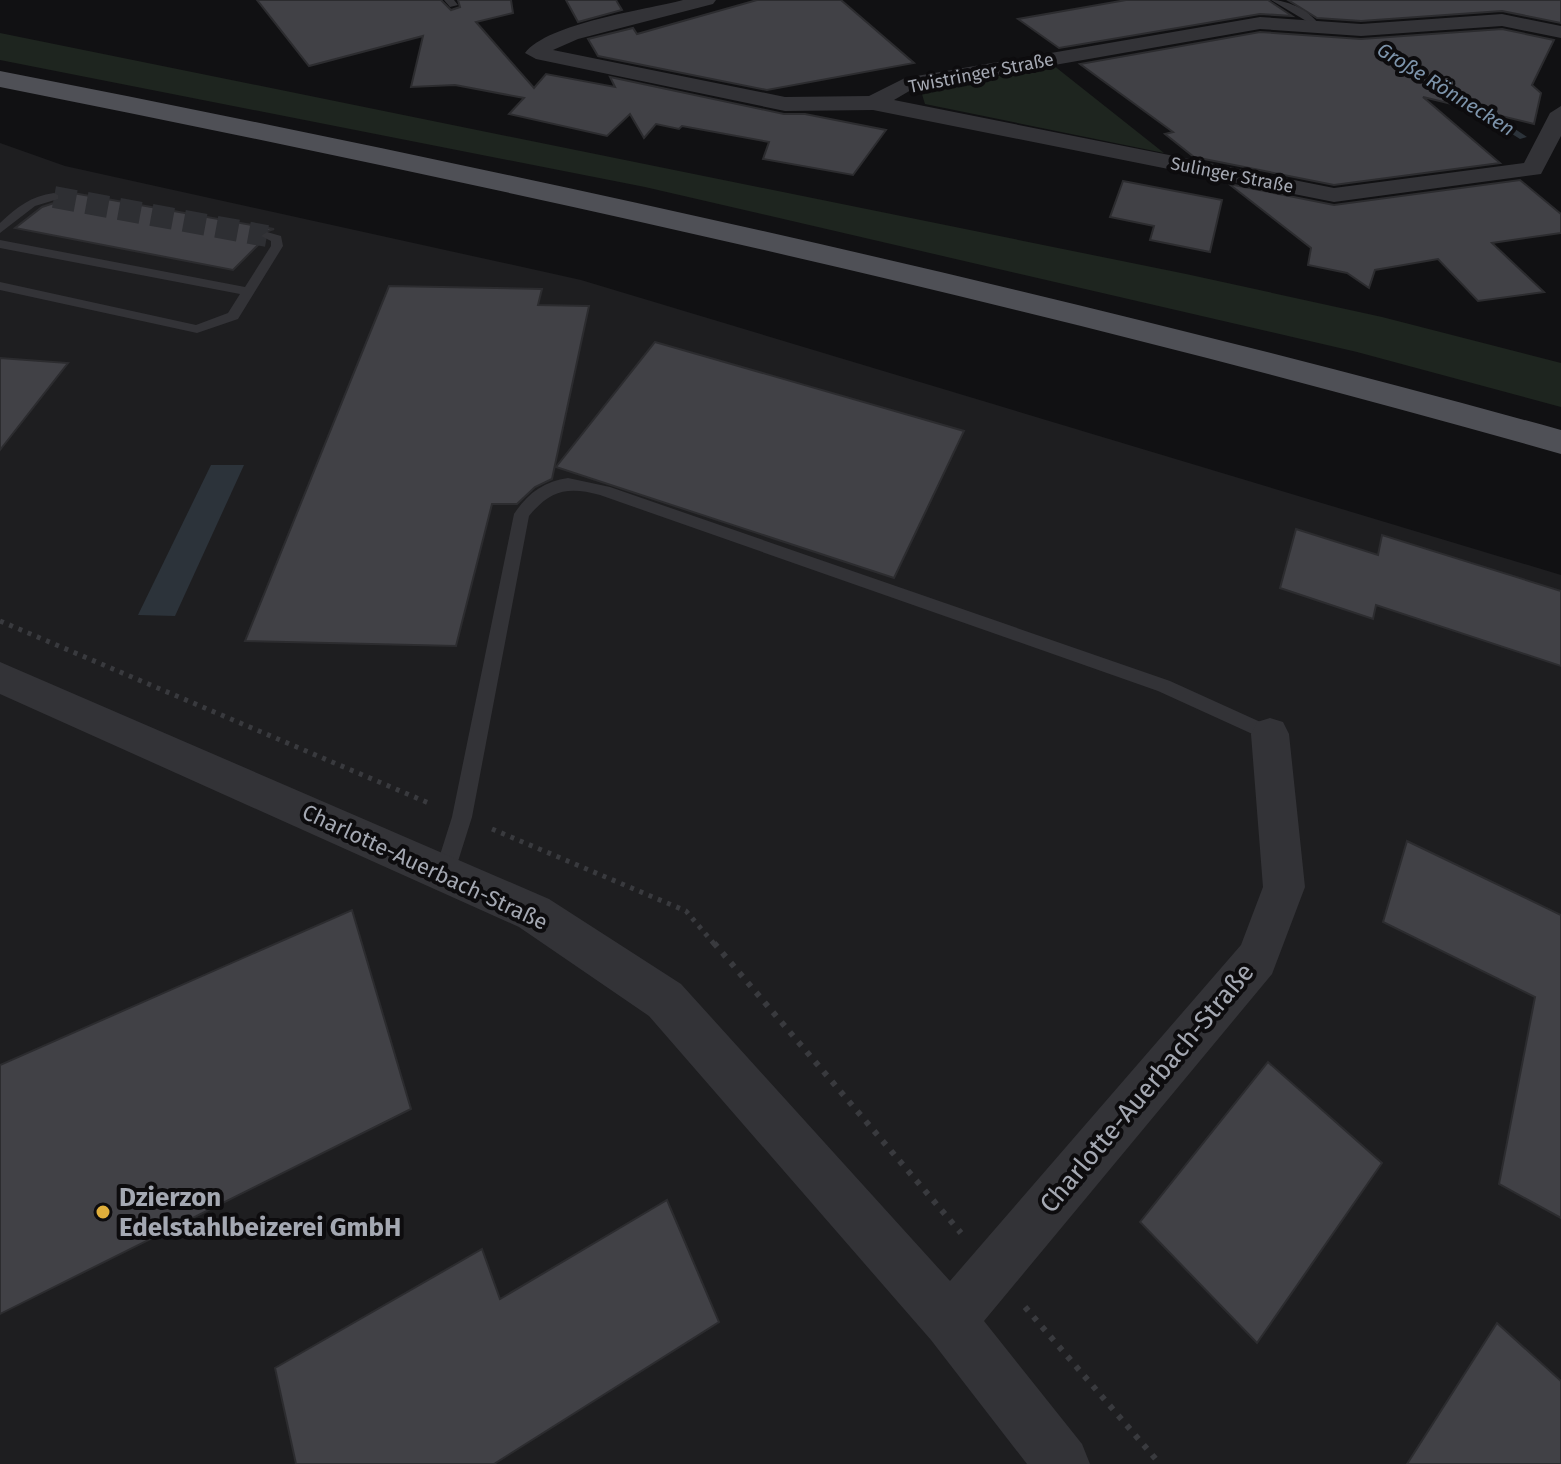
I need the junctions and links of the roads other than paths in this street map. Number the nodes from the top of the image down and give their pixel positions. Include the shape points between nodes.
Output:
1 (706, 0) edge
2 (1276, 0) edge
3 (1316, 28) junction
4 (1561, 32) edge
5 (0, 79) edge
6 (873, 103) junction
7 (1561, 113) edge
8 (54, 197) tunnel mouth
9 (0, 229) edge
10 (267, 236) dead end
11 (0, 244) edge
12 (0, 286) edge
13 (248, 292) junction
14 (1561, 442) edge
15 (0, 677) edge
16 (1270, 734) joint
17 (444, 874) junction
18 (950, 1321) junction
19 (1062, 1464) edge

1 - 6 street, Twistringer Straße via 571,35 536,53 785,104
2 - 3 lane via 1312,20
3 - 4 street, Twistringer Straße via 1502,20
3 - 6 street, Twistringer Straße via 1260,23 905,85
5 - 14 main road via 346,145 747,234 1301,369
6 - 7 street, Sulinger Straße via 1334,195 1533,169
8 - 9 lane via 29,204
10 - 13 lane via 277,239 277,246
11 - 13 lane
12 - 13 lane via 197,329 233,316
15 - 17 street, Charlotte-Auerbach-Straße
16 - 17 lane via 1165,686 585,484 561,483 540,490 522,514 476,755
16 - 18 street, Charlotte-Auerbach-Straße via 1284,887 1257,959
17 - 18 street, Charlotte-Auerbach-Straße via 534,913 665,1000
18 - 19 street, Charlotte-Auerbach-Straße

